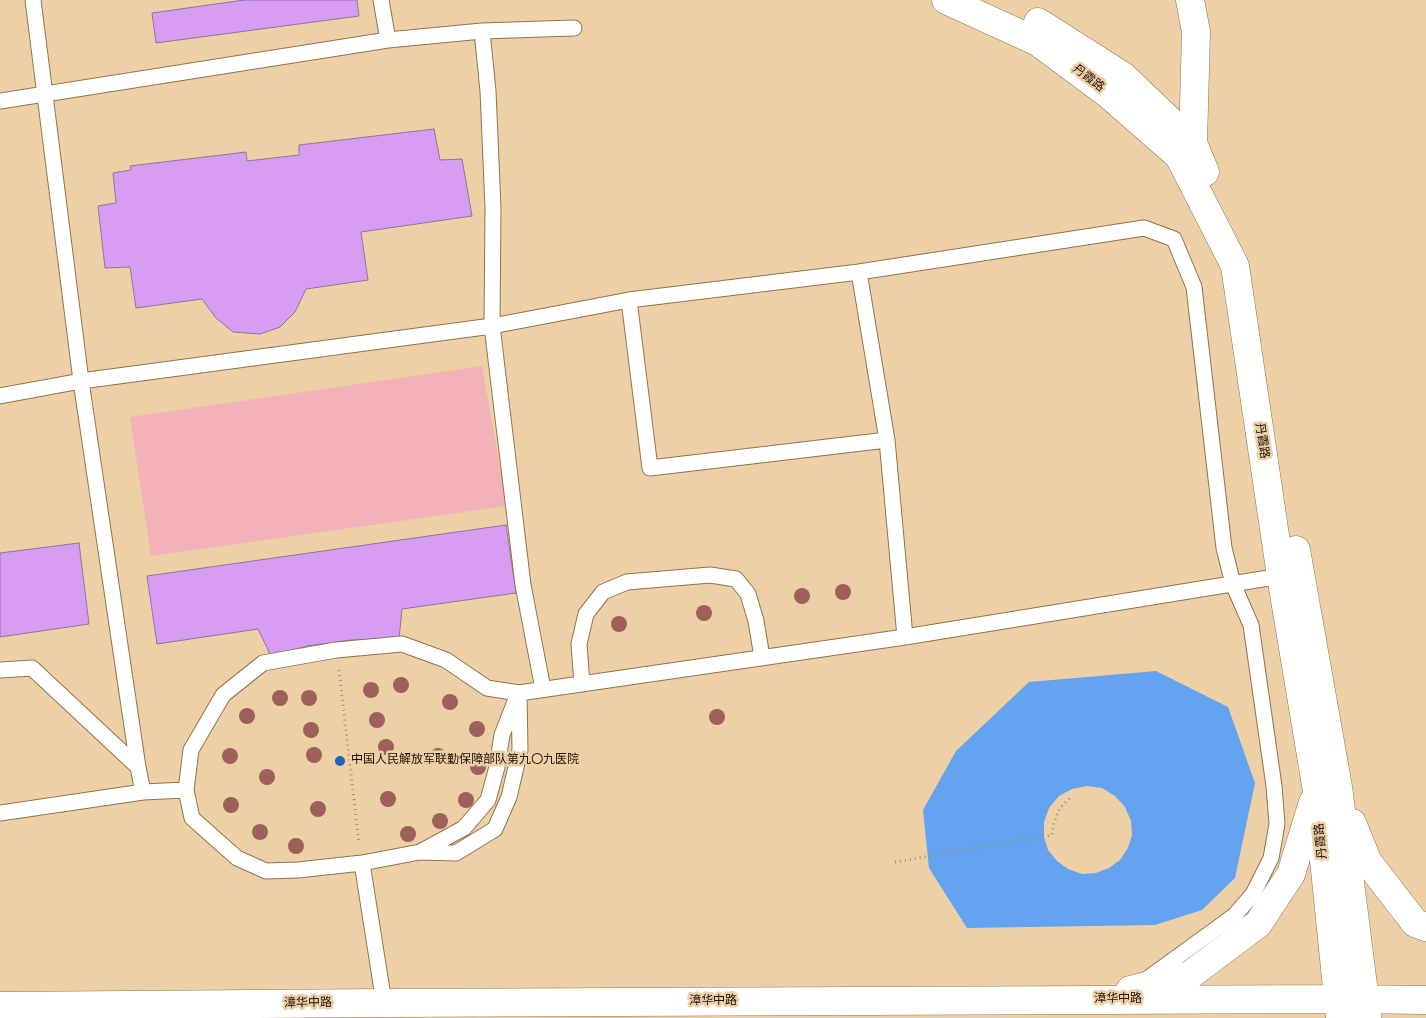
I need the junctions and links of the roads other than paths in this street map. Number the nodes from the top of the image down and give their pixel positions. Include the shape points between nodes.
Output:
1 (33, 0) edge
2 (380, 0) edge
3 (946, 0) edge
4 (992, 0) edge
5 (1190, 0) edge
6 (574, 28) dead end
7 (482, 31) junction
8 (388, 40) junction
9 (46, 94) junction
10 (0, 101) edge
11 (1193, 143) junction
12 (860, 272) junction
13 (629, 300) junction
14 (492, 326) junction
15 (81, 381) junction
16 (0, 396) edge
17 (887, 440) junction
18 (1281, 576) junction
19 (1233, 584) junction
20 (905, 637) junction
21 (762, 658) junction
22 (0, 670) edge
23 (582, 684) junction
24 (543, 689) junction
25 (518, 693) junction
26 (138, 767) junction
27 (1327, 789) junction
28 (186, 790) junction
29 (143, 792) junction
30 (0, 812) edge
31 (420, 852) junction
32 (362, 862) junction
33 (1426, 928) edge
34 (1134, 988) junction
35 (1091, 1000) junction
36 (1426, 1000) edge
37 (384, 1003) junction
38 (0, 1006) edge
39 (1352, 1009) edge

1 - 9 lane
2 - 8 lane
3 - 18 main road, 丹霞路 via 1038,42 1108,94 1179,156 1235,266
4 - 11 main road, 丹霞路 via 1043,24 1123,76
5 - 11 main road via 1196,32
6 - 7 lane
7 - 8 lane
7 - 14 lane via 493,208
8 - 9 lane
9 - 10 lane
9 - 15 lane
11 - 27 main road, 丹霞路 via 1248,280
12 - 13 lane
12 - 17 lane
12 - 19 lane via 1144,228 1174,240 1194,287 1224,548
13 - 14 lane
13 - 17 lane via 650,468
14 - 15 lane
14 - 24 lane via 523,585
15 - 16 lane
15 - 26 lane
17 - 20 lane
18 - 19 lane
18 - 27 main road, 丹霞路
19 - 20 lane
19 - 34 lane via 1251,626 1274,786 1277,824 1271,858 1253,894 1235,915
20 - 21 lane
21 - 23 lane
21 - 23 lane via 748,594 736,579 710,575 627,582 604,592 586,614 579,644
22 - 26 lane via 32,668
23 - 24 lane
24 - 25 lane
25 - 28 lane via 487,688 446,660 402,644 336,650 263,663 223,695 191,750
25 - 31 lane via 502,735 488,800 464,828
25 - 31 lane via 520,750 508,797 495,829 456,854
26 - 29 lane
27 - 33 main road via 1368,862 1415,923
27 - 34 main road via 1290,874 1258,924 1190,975
27 - 39 main road, 丹霞路
28 - 29 lane
28 - 32 lane via 192,818 237,858 266,871
29 - 30 lane
31 - 32 lane
32 - 37 lane
34 - 35 main road
35 - 37 main road, 漳华中路
35 - 39 main road, 漳华中路
36 - 39 main road, 漳华中路
37 - 38 main road, 漳华中路

